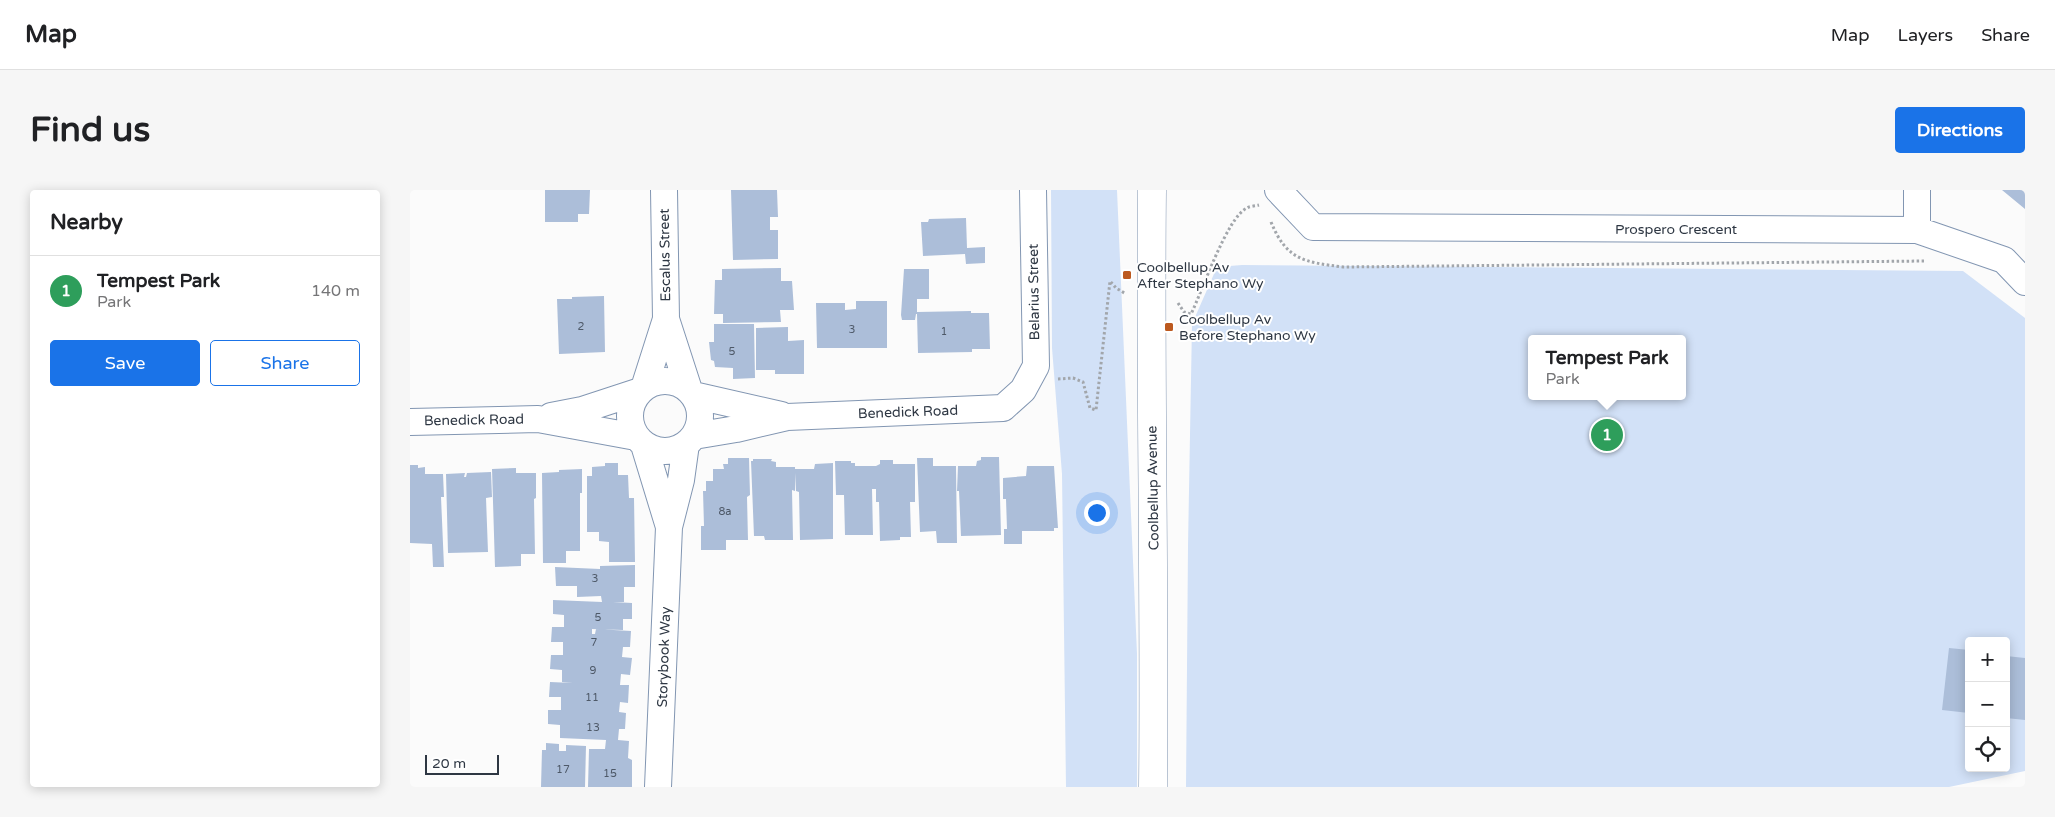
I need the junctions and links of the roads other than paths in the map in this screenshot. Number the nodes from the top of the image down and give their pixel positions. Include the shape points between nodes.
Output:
1 (664, 190) edge
2 (1033, 190) edge
3 (1152, 190) edge
4 (1917, 190) edge
5 (1271, 197) edge
6 (1917, 230) junction
7 (2025, 282) edge
8 (666, 319) junction
9 (642, 389) junction
10 (1023, 390) joint
11 (691, 393) junction
12 (787, 417) junction
13 (538, 419) junction
14 (410, 422) edge
15 (690, 440) junction
16 (640, 441) junction
17 (669, 527) junction
18 (658, 787) edge
19 (1153, 787) edge

1 - 8 street, Escalus Street
2 - 10 street, Belarius Street via 1036,366
3 - 19 street, Coolbellup Avenue
4 - 6 street
5 - 6 street, Prospero Crescent via 1313,227
6 - 7 street, Prospero Crescent via 2004,260
8 - 9 street
8 - 11 street
9 - 11 street via 655,382 667,381 679,384
9 - 13 street via 582,410
9 - 16 street via 630,409 632,428
10 - 12 street, Benedick Road via 1003,408
11 - 12 street
11 - 15 street via 699,405 700,416 699,427
12 - 15 street
13 - 14 street, Benedick Road
13 - 16 street
15 - 16 street via 676,450 665,451 654,450
15 - 17 street
16 - 17 street
17 - 18 street, Storybook Way

